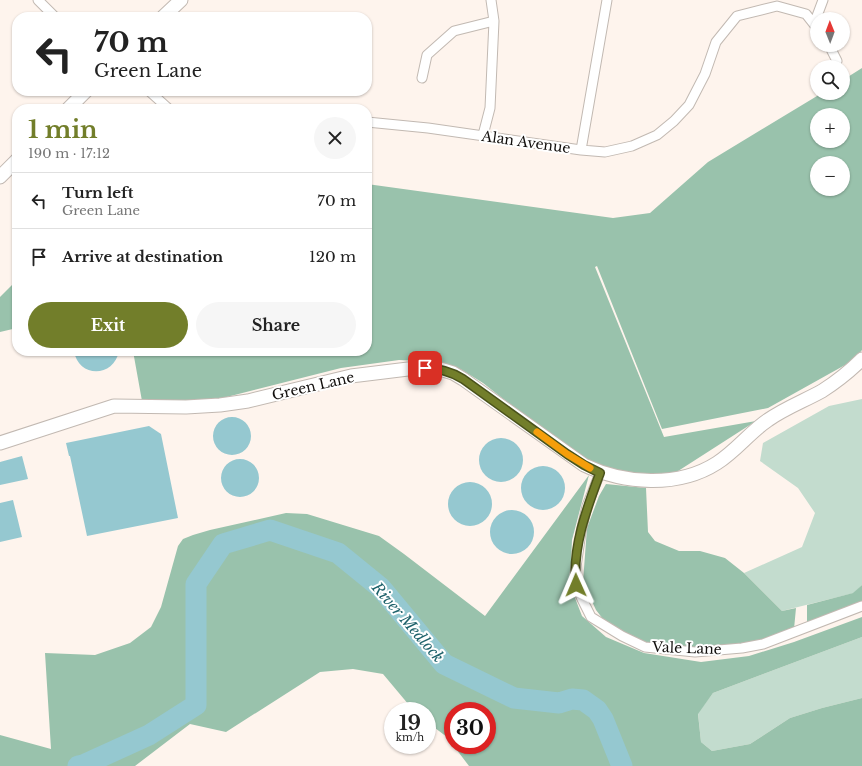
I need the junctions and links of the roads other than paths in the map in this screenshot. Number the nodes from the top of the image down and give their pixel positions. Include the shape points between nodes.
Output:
1 (38, 0) edge
2 (181, 0) edge
3 (491, 0) edge
4 (606, 0) edge
5 (823, 0) edge
6 (50, 12) edge
7 (168, 12) edge
8 (819, 12) edge
9 (810, 19) edge
10 (494, 21) junction
11 (422, 78) dead end
12 (81, 96) edge
13 (154, 96) edge
14 (73, 104) edge
15 (163, 104) edge
16 (372, 122) edge
17 (483, 136) junction
18 (582, 150) junction
19 (12, 165) edge
20 (0, 177) edge
21 (862, 359) edge
22 (0, 443) edge
23 (600, 473) junction
24 (862, 606) edge

1 - 6 street
2 - 7 street
3 - 10 street
4 - 18 street, Alan Avenue
5 - 8 street
9 - 18 street via 806,14 777,6 737,16 716,42 706,74 689,105 674,121 657,135 632,146 605,152
10 - 11 street via 454,30 427,55
10 - 17 street via 490,108
12 - 14 street
13 - 15 street
16 - 17 street, Alan Avenue
17 - 18 street, Alan Avenue
19 - 20 street
21 - 23 street, Green Lane via 822,391 768,420 717,463 692,474 676,478 629,480
22 - 23 street, Green Lane via 114,406 186,408 248,402 351,376 408,369 440,369 463,379 567,454
23 - 24 street, Vale Lane via 587,506 581,532 575,574 576,585 591,617 622,636 652,648 695,652 742,648 763,644

